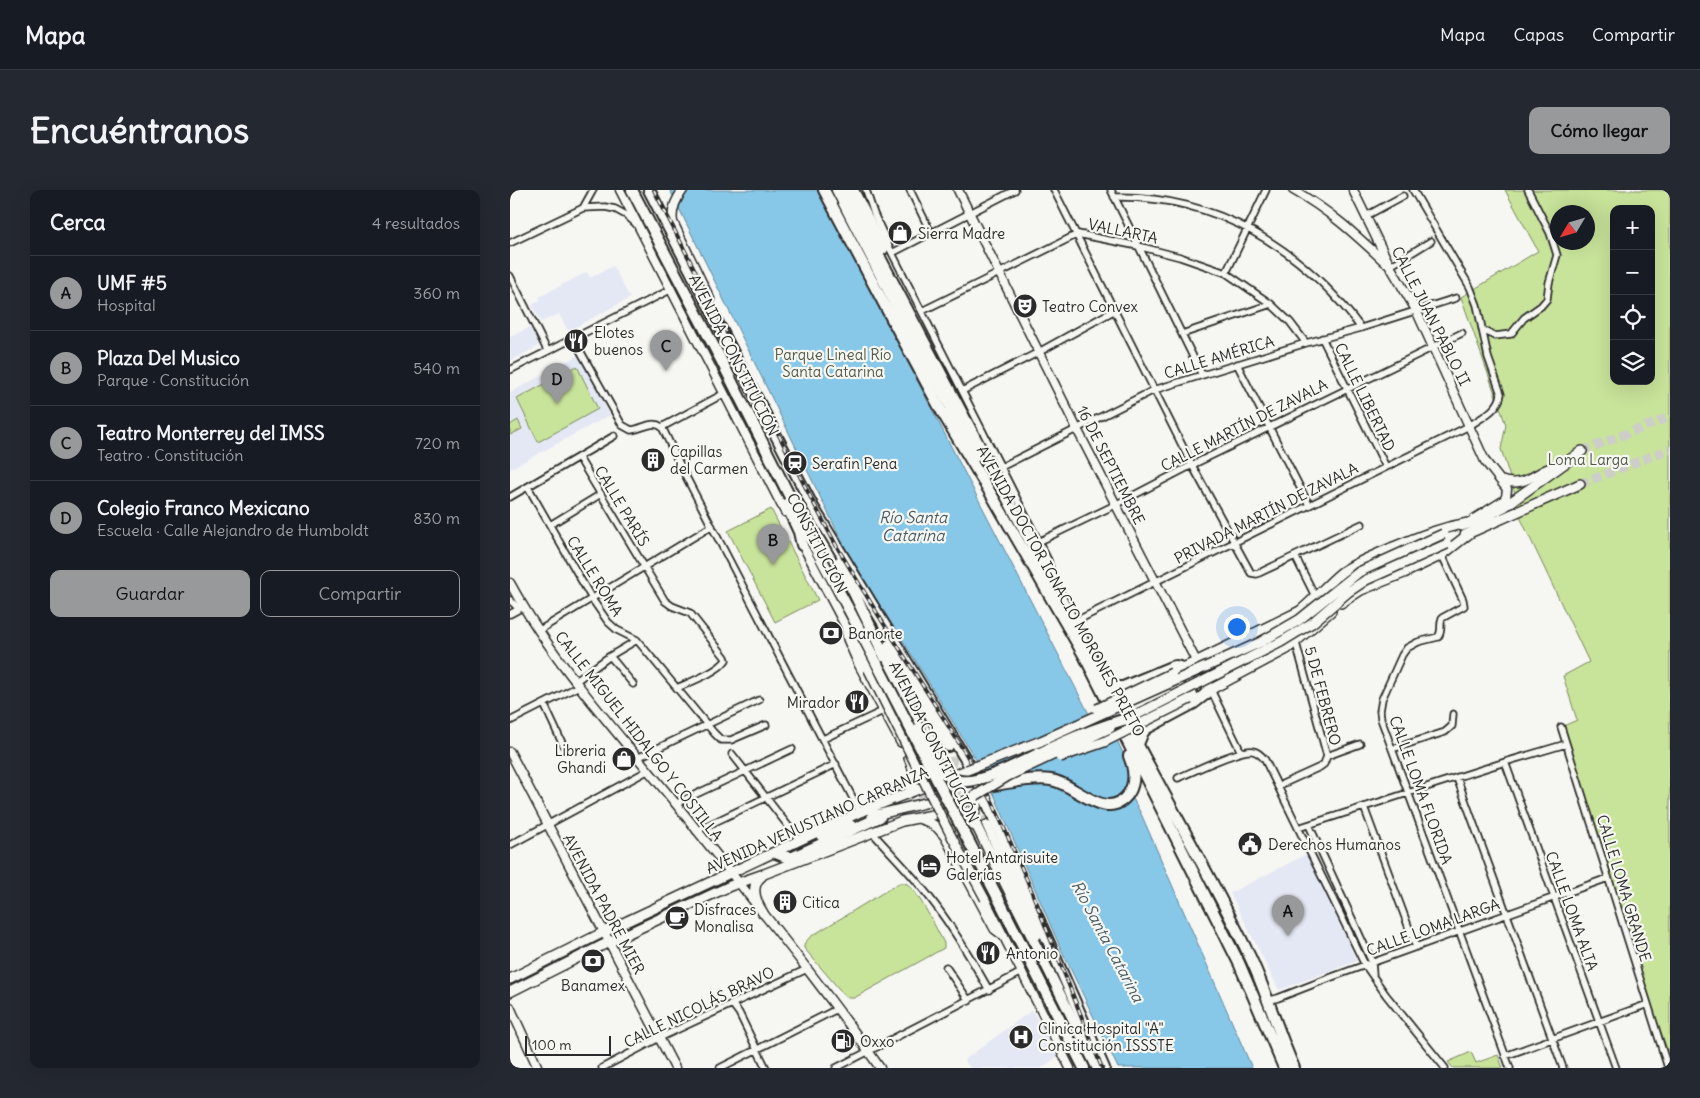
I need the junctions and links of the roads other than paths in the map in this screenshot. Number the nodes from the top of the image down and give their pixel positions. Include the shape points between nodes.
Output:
1 (593, 190) edge
2 (620, 190) edge
3 (628, 190) edge
4 (632, 190) edge
5 (649, 190) edge
6 (683, 190) edge
7 (824, 190) edge
8 (866, 190) edge
9 (910, 190) edge
10 (958, 190) edge
11 (1015, 190) edge
12 (1054, 190) edge
13 (1111, 190) edge
14 (1266, 190) edge
15 (1293, 190) edge
16 (1353, 190) edge
17 (1414, 190) edge
18 (1528, 190) edge
19 (839, 191) edge
20 (856, 193) edge
21 (1403, 196) dead end
22 (1114, 197) junction
23 (583, 208) junction
24 (970, 214) junction
25 (1366, 216) junction
26 (644, 224) junction
27 (1248, 228) junction
28 (931, 233) junction
29 (1078, 234) junction
30 (1431, 241) dead end
31 (510, 243) edge
32 (1138, 246) junction
33 (892, 252) junction
34 (1390, 266) junction
35 (1000, 273) junction
36 (1226, 273) junction
37 (510, 276) edge
38 (672, 289) junction
39 (1456, 298) dead end
40 (1271, 304) junction
41 (1115, 310) junction
42 (1416, 310) junction
43 (922, 311) junction
44 (714, 316) junction
45 (1361, 328) junction
46 (1483, 330) junction
47 (1462, 332) dead end
48 (1182, 334) junction
49 (574, 338) junction
50 (1322, 338) junction
51 (1306, 342) junction
52 (1432, 347) junction
53 (547, 350) junction
54 (1039, 352) junction
55 (721, 360) junction
56 (1237, 364) junction
57 (510, 370) edge
58 (1202, 375) junction
59 (1347, 388) junction
60 (950, 390) junction
61 (1154, 390) junction
62 (962, 391) junction
63 (725, 393) junction
64 (1269, 426) junction
65 (1470, 426) junction
66 (662, 427) junction
67 (1077, 428) junction
68 (614, 436) dead end
69 (1582, 450) tunnel mouth
70 (579, 458) junction
71 (1562, 464) junction
72 (1192, 465) junction
73 (1000, 467) junction
74 (1386, 467) junction
75 (1500, 480) junction
76 (1580, 484) tunnel mouth
77 (528, 488) junction
78 (600, 494) junction
79 (510, 497) edge
80 (994, 499) junction
81 (1115, 505) junction
82 (1309, 505) junction
83 (813, 507) junction
84 (1468, 523) junction
85 (1362, 524) dead end
86 (550, 526) junction
87 (712, 526) junction
88 (1470, 533) junction
89 (1038, 542) junction
90 (1234, 543) junction
91 (802, 545) junction
92 (1442, 555) junction
93 (1295, 556) junction
94 (644, 567) junction
95 (1351, 567) junction
96 (1053, 582) junction
97 (1156, 582) junction
98 (510, 583) edge
99 (1361, 590) junction
100 (1316, 598) junction
101 (592, 599) junction
102 (510, 600) edge
103 (523, 607) junction
104 (850, 610) junction
105 (1059, 612) junction
106 (510, 614) edge
107 (1074, 622) junction
108 (846, 628) junction
109 (538, 631) junction
110 (888, 632) junction
111 (637, 640) junction
112 (1296, 642) junction
113 (1219, 650) junction
114 (610, 656) junction
115 (1198, 661) junction
116 (872, 667) junction
117 (1183, 668) junction
118 (1228, 680) junction
119 (1106, 682) junction
120 (578, 683) junction
121 (633, 684) dead end
122 (677, 688) junction
123 (1211, 690) junction
124 (1192, 699) junction
125 (759, 700) dead end
126 (904, 700) junction
127 (544, 704) junction
128 (884, 711) junction
129 (1453, 714) dead end
130 (1132, 717) junction
131 (510, 721) edge
132 (706, 724) junction
133 (766, 725) dead end
134 (1075, 726) junction
135 (1561, 727) dead end
136 (823, 739) junction
137 (1138, 744) junction
138 (1360, 744) dead end
139 (1566, 744) junction
140 (563, 746) dead end
141 (948, 746) tunnel mouth
142 (792, 749) dead end
143 (1392, 749) junction
144 (510, 752) edge
145 (1242, 752) junction
146 (732, 754) dead end
147 (1327, 756) junction
148 (637, 758) junction
149 (1038, 762) junction
150 (1505, 762) junction
151 (836, 764) junction
152 (647, 771) junction
153 (745, 771) junction
154 (1178, 778) dead end
155 (1457, 778) junction
156 (1278, 786) junction
157 (991, 788) junction
158 (908, 793) junction
159 (1409, 794) junction
160 (766, 797) junction
161 (977, 798) junction
162 (925, 803) tunnel mouth
163 (675, 804) junction
164 (1364, 807) junction
165 (860, 812) junction
166 (880, 817) tunnel mouth
167 (916, 817) junction
168 (547, 824) junction
169 (1309, 825) junction
170 (982, 826) junction
171 (1298, 828) junction
172 (696, 831) junction
173 (871, 832) junction
174 (815, 835) junction
175 (800, 841) junction
176 (510, 845) edge
177 (952, 847) junction
178 (776, 852) junction
179 (731, 874) junction
180 (764, 874) junction
181 (1608, 878) junction
182 (739, 883) junction
183 (1554, 897) junction
184 (763, 913) junction
185 (1507, 914) junction
186 (1460, 931) junction
187 (604, 932) junction
188 (1003, 935) junction
189 (609, 942) junction
190 (1416, 947) junction
191 (1372, 962) junction
192 (1365, 965) junction
193 (946, 967) dead end
194 (807, 969) junction
195 (1022, 972) junction
196 (1373, 976) junction
197 (510, 979) edge
198 (988, 990) junction
199 (510, 992) edge
200 (969, 1001) junction
201 (1267, 1001) junction
202 (1648, 1004) junction
203 (733, 1005) junction
204 (510, 1007) edge
205 (837, 1009) junction
206 (1600, 1022) junction
207 (659, 1038) junction
208 (1552, 1039) junction
209 (756, 1050) junction
210 (869, 1051) junction
211 (1505, 1056) junction
212 (537, 1068) edge
213 (602, 1068) edge
214 (676, 1068) edge
215 (720, 1068) edge
216 (766, 1068) edge
217 (836, 1068) edge
218 (880, 1068) edge
219 (1070, 1068) edge
220 (1084, 1068) edge
221 (1097, 1068) edge
222 (1104, 1068) edge
223 (1284, 1068) edge
224 (1294, 1068) edge
225 (1445, 1068) edge
226 (1510, 1068) edge
227 (1563, 1068) edge
228 (1616, 1068) edge
229 (1668, 1068) edge

1 - 23 street
2 - 26 street, CONSTITUCIÓN
3 - 26 highway
4 - 26 highway, AVENIDA CONSTITUCIÓN
5 - 44 highway, AVENIDA CONSTITUCIÓN
6 - 44 street via 673,209 673,222 704,284
7 - 80 highway, AVENIDA DOCTOR IGNACIO MORONES PRIETO via 942,412
8 - 33 street
9 - 28 street
10 - 24 street, 16 DE SEPTIEMBRE
11 - 24 street
12 - 29 street
13 - 22 street
14 - 27 street
15 - 34 street via 1343,223
16 - 25 street, CALLE JUAN PABLO II
17 - 46 street, PRIVADA MARTÍN DE ZAVALA via 1470,287
18 - 46 street via 1550,233 1557,255 1547,299 1511,334 1495,336
19 - 60 highway, AVENIDA DOCTOR IGNACIO MORONES PRIETO
19 - 80 highway via 966,437
20 - 60 highway
21 - 25 street
22 - 27 street via 1134,196 1181,204
22 - 32 street
23 - 26 street via 615,209
23 - 31 street
24 - 28 street
24 - 35 street, 16 DE SEPTIEMBRE
25 - 34 street, CALLE JUAN PABLO II
26 - 38 street, CONSTITUCIÓN
26 - 55 highway, AVENIDA CONSTITUCIÓN
27 - 36 street
27 - 45 street via 1302,264 1329,288
28 - 33 street
29 - 32 street, VALLARTA
29 - 35 street, VALLARTA
29 - 41 street
30 - 34 street
32 - 36 street, VALLARTA via 1180,256
32 - 48 street
33 - 43 street
34 - 42 street, CALLE JUAN PABLO II
35 - 43 street, VALLARTA
35 - 54 street, 16 DE SEPTIEMBRE
36 - 40 street, VALLARTA
37 - 53 street
38 - 49 street
38 - 63 street, CONSTITUCIÓN
39 - 42 street, CALLE AMÉRICA
40 - 48 street
40 - 51 street, VALLARTA
41 - 54 street
41 - 61 street
42 - 45 street, CALLE AMÉRICA
42 - 52 street, CALLE JUAN PABLO II
43 - 62 street
44 - 83 highway, AVENIDA CONSTITUCIÓN
45 - 50 street, CALLE AMÉRICA
46 - 65 street, PRIVADA MARTÍN DE ZAVALA via 1501,394 1496,407
47 - 52 street, CALLE MARTÍN DE ZAVALA
48 - 58 street
49 - 53 street
49 - 66 street via 622,425 631,430 650,424
50 - 51 street, CALLE AMÉRICA
50 - 59 street, CALLE LIBERTAD
51 - 56 street, CALLE AMÉRICA
52 - 59 street, CALLE MARTÍN DE ZAVALA
52 - 65 street, CALLE JUAN PABLO II
53 - 57 street
54 - 62 street
54 - 67 street, 16 DE SEPTIEMBRE
55 - 91 highway via 734,398 799,532
55 - 104 highway, AVENIDA CONSTITUCIÓN
56 - 58 street, CALLE AMÉRICA
56 - 64 street
58 - 61 street, CALLE AMÉRICA
59 - 64 street, CALLE MARTÍN DE ZAVALA
59 - 74 street, CALLE LIBERTAD
60 - 96 highway, AVENIDA DOCTOR IGNACIO MORONES PRIETO
61 - 67 street, CALLE AMÉRICA
61 - 72 street
62 - 73 street
63 - 66 street
63 - 91 street, CONSTITUCIÓN
64 - 72 street, CALLE MARTÍN DE ZAVALA
64 - 82 street
65 - 74 street, PRIVADA MARTÍN DE ZAVALA
65 - 75 street, CALLE JUAN PABLO II via 1486,461
66 - 87 street
67 - 73 street, CALLE AMÉRICA
67 - 81 street, 16 DE SEPTIEMBRE
68 - 70 street
69 - 71 main road, AVENIDA VENUSTIANO CARRANZA
70 - 77 street
70 - 78 street, CALLE PARÍS
71 - 75 street via 1547,467 1522,482
71 - 84 main road, AVENIDA VENUSTIANO CARRANZA via 1504,507
72 - 81 street, CALLE MARTÍN DE ZAVALA
72 - 90 street
73 - 89 street
74 - 82 street, PRIVADA MARTÍN DE ZAVALA
75 - 84 street, CALLE JUAN PABLO II via 1507,489 1505,499
76 - 88 main road, AVENIDA VENUSTIANO CARRANZA
77 - 79 street
77 - 86 street, CALLE ROMA
78 - 86 street
78 - 94 street, CALLE PARÍS
80 - 105 highway, AVENIDA DOCTOR IGNACIO MORONES PRIETO
81 - 89 street, CALLE MARTÍN DE ZAVALA
81 - 97 street, 16 DE SEPTIEMBRE
82 - 90 street, PRIVADA MARTÍN DE ZAVALA
83 - 110 highway, AVENIDA CONSTITUCIÓN
83 - 126 highway
84 - 95 main road via 1440,528
84 - 134 main road, AVENIDA VENUSTIANO CARRANZA, bridge via 1354,576 1282,631
85 - 93 street
86 - 101 street, CALLE ROMA
87 - 94 street
87 - 136 street
88 - 92 main road
88 - 130 main road, AVENIDA VENUSTIANO CARRANZA, bridge via 1366,580 1312,623 1281,642
89 - 96 street via 1048,560
90 - 93 street via 1253,575
90 - 97 street, PRIVADA MARTÍN DE ZAVALA
91 - 108 street, CONSTITUCIÓN
92 - 99 main road
92 - 143 street, CALLE LOMA FLORIDA via 1464,606 1442,618 1438,637 1412,645 1402,655 1380,705 1381,719
93 - 100 street
94 - 101 street
94 - 122 street, CALLE PARÍS via 665,600 690,613 726,660
95 - 99 main road via 1363,575
95 - 100 main road via 1331,581
96 - 107 highway, AVENIDA DOCTOR IGNACIO MORONES PRIETO
97 - 107 street, PRIVADA MARTÍN DE ZAVALA
97 - 115 street, 16 DE SEPTIEMBRE
98 - 103 street, CALLE MIGUEL HIDALGO Y COSTILLA
99 - 112 main road via 1340,603
100 - 113 main road via 1287,618
101 - 109 street
101 - 111 street, CALLE ROMA via 612,626
102 - 103 street via 517,607
103 - 106 street
103 - 109 street, CALLE MIGUEL HIDALGO Y COSTILLA
104 - 116 highway, AVENIDA CONSTITUCIÓN
104 - 126 highway via 868,635
105 - 157 highway via 1126,748 1134,780 1122,800 1107,805 1051,780
105 - 223 highway, AVENIDA DOCTOR IGNACIO MORONES PRIETO via 1239,963
107 - 119 highway, AVENIDA DOCTOR IGNACIO MORONES PRIETO
108 - 116 street, CONSTITUCIÓN
108 - 128 main road via 848,639
109 - 120 street, CALLE MIGUEL HIDALGO Y COSTILLA
110 - 141 highway via 888,644
110 - 222 highway, AVENIDA CONSTITUCIÓN via 974,773
111 - 114 street
111 - 122 street, CALLE ROMA
112 - 118 main road
112 - 147 street, 5 DE FEBRERO
113 - 115 main road
113 - 118 main road via 1212,663 1219,676
114 - 120 street
114 - 121 street
115 - 117 main road
115 - 123 street, 16 DE SEPTIEMBRE
116 - 188 street, CONSTITUCIÓN, bridge via 947,828
116 - 220 highway, AVENIDA CONSTITUCIÓN, bridge via 997,896
117 - 119 highway via 1171,667 1123,687
117 - 124 main road via 1190,682
117 - 134 main road, bridge via 1097,709
118 - 123 main road
119 - 137 highway, AVENIDA DOCTOR IGNACIO MORONES PRIETO
120 - 127 street
120 - 148 street, CALLE MIGUEL HIDALGO Y COSTILLA
122 - 132 street, CALLE ROMA
123 - 124 main road
123 - 137 highway via 1147,728
123 - 145 street, 16 DE SEPTIEMBRE
124 - 149 main road, bridge via 1099,744
125 - 132 street
126 - 130 highway, bridge via 940,768 960,781 978,780 1088,732
127 - 131 street
127 - 140 street
128 - 136 street
128 - 158 main road via 914,771 915,781
129 - 143 street via 1452,726 1445,732
130 - 149 main road, AVENIDA VENUSTIANO CARRANZA, bridge
132 - 133 street, CALLE ROMA via 722,740 731,740
132 - 148 street
134 - 158 main road, AVENIDA VENUSTIANO CARRANZA, bridge
135 - 139 street, CALLE LOMA GRANDE
136 - 151 street
137 - 201 highway, AVENIDA DOCTOR IGNACIO MORONES PRIETO via 1250,957
138 - 147 street
139 - 150 street
139 - 181 street, CALLE LOMA GRANDE
142 - 153 street
143 - 159 street, CALLE LOMA FLORIDA
144 - 168 street, AVENIDA PADRE MIER
145 - 154 street
145 - 156 street via 1254,751 1261,756
146 - 153 street
147 - 156 street, 5 DE FEBRERO via 1320,767
148 - 152 street, CALLE MIGUEL HIDALGO Y COSTILLA
149 - 157 main road, AVENIDA VENUSTIANO CARRANZA, bridge
150 - 155 street
150 - 183 street, CALLE LOMA ALTA
151 - 160 street
151 - 165 street
152 - 163 street, CALLE MIGUEL HIDALGO Y COSTILLA
152 - 168 street
153 - 160 street
153 - 163 street
155 - 159 street
155 - 185 street
156 - 171 street
157 - 161 main road, AVENIDA VENUSTIANO CARRANZA, bridge
158 - 165 main road, AVENIDA VENUSTIANO CARRANZA
159 - 164 street
159 - 186 street, CALLE LOMA FLORIDA
160 - 172 street
160 - 175 street
161 - 167 main road, AVENIDA VENUSTIANO CARRANZA via 943,813
161 - 170 main road via 974,814
162 - 174 main road via 886,811 825,835
163 - 172 street, CALLE MIGUEL HIDALGO Y COSTILLA
164 - 169 street
164 - 190 street
165 - 174 main road, AVENIDA VENUSTIANO CARRANZA
166 - 178 highway via 793,857
167 - 173 main road, AVENIDA VENUSTIANO CARRANZA
167 - 177 main road via 938,828
168 - 176 street
168 - 187 street, AVENIDA PADRE MIER
169 - 171 street
169 - 191 street
170 - 177 main road via 964,823 956,827 952,834
170 - 221 main road via 1034,928 1058,989
171 - 192 street
172 - 179 street, CALLE MIGUEL HIDALGO Y COSTILLA
173 - 180 main road, AVENIDA VENUSTIANO CARRANZA
173 - 198 street via 941,913
174 - 175 main road, AVENIDA VENUSTIANO CARRANZA
175 - 178 main road, AVENIDA VENUSTIANO CARRANZA
177 - 188 main road via 995,929
178 - 179 main road, AVENIDA VENUSTIANO CARRANZA
179 - 182 street, CALLE MIGUEL HIDALGO Y COSTILLA
179 - 187 main road, AVENIDA VENUSTIANO CARRANZA
180 - 182 main road, AVENIDA VENUSTIANO CARRANZA
180 - 184 main road via 759,877 755,889
181 - 183 street, CALLE LOMA LARGA
181 - 202 street, CALLE LOMA GRANDE
182 - 184 street, CALLE MIGUEL HIDALGO Y COSTILLA
182 - 189 main road, AVENIDA VENUSTIANO CARRANZA
183 - 185 street, CALLE LOMA LARGA
183 - 206 street, CALLE LOMA ALTA
184 - 194 street, CALLE MIGUEL HIDALGO Y COSTILLA
185 - 186 street, CALLE LOMA LARGA
185 - 208 street
186 - 190 street, CALLE LOMA LARGA
186 - 211 street, CALLE LOMA FLORIDA
187 - 189 street, AVENIDA PADRE MIER
187 - 197 main road, AVENIDA VENUSTIANO CARRANZA
188 - 195 street
189 - 199 main road, AVENIDA VENUSTIANO CARRANZA
189 - 207 street, AVENIDA PADRE MIER
190 - 191 street, CALLE LOMA LARGA
191 - 192 street, CALLE LOMA LARGA
191 - 196 street
192 - 196 street
192 - 201 street, CALLE LOMA LARGA
193 - 200 street
194 - 203 street, CALLE NICOLÁS BRAVO
194 - 205 street, CALLE MIGUEL HIDALGO Y COSTILLA
195 - 198 street
195 - 219 street
196 - 225 street
198 - 200 street
200 - 210 street
201 - 224 highway, AVENIDA DOCTOR IGNACIO MORONES PRIETO
202 - 206 street
202 - 229 street, CALLE LOMA GRANDE
203 - 207 street, CALLE NICOLÁS BRAVO
203 - 209 street
204 - 212 street
205 - 209 street
205 - 210 street, CALLE MIGUEL HIDALGO Y COSTILLA
206 - 208 street
206 - 228 street, CALLE LOMA ALTA
207 - 213 street, CALLE NICOLÁS BRAVO
207 - 214 street, AVENIDA PADRE MIER
208 - 211 street
208 - 227 street
209 - 215 street
209 - 216 street
210 - 217 street
210 - 218 street, CALLE MIGUEL HIDALGO Y COSTILLA
211 - 226 street, CALLE LOMA FLORIDA

